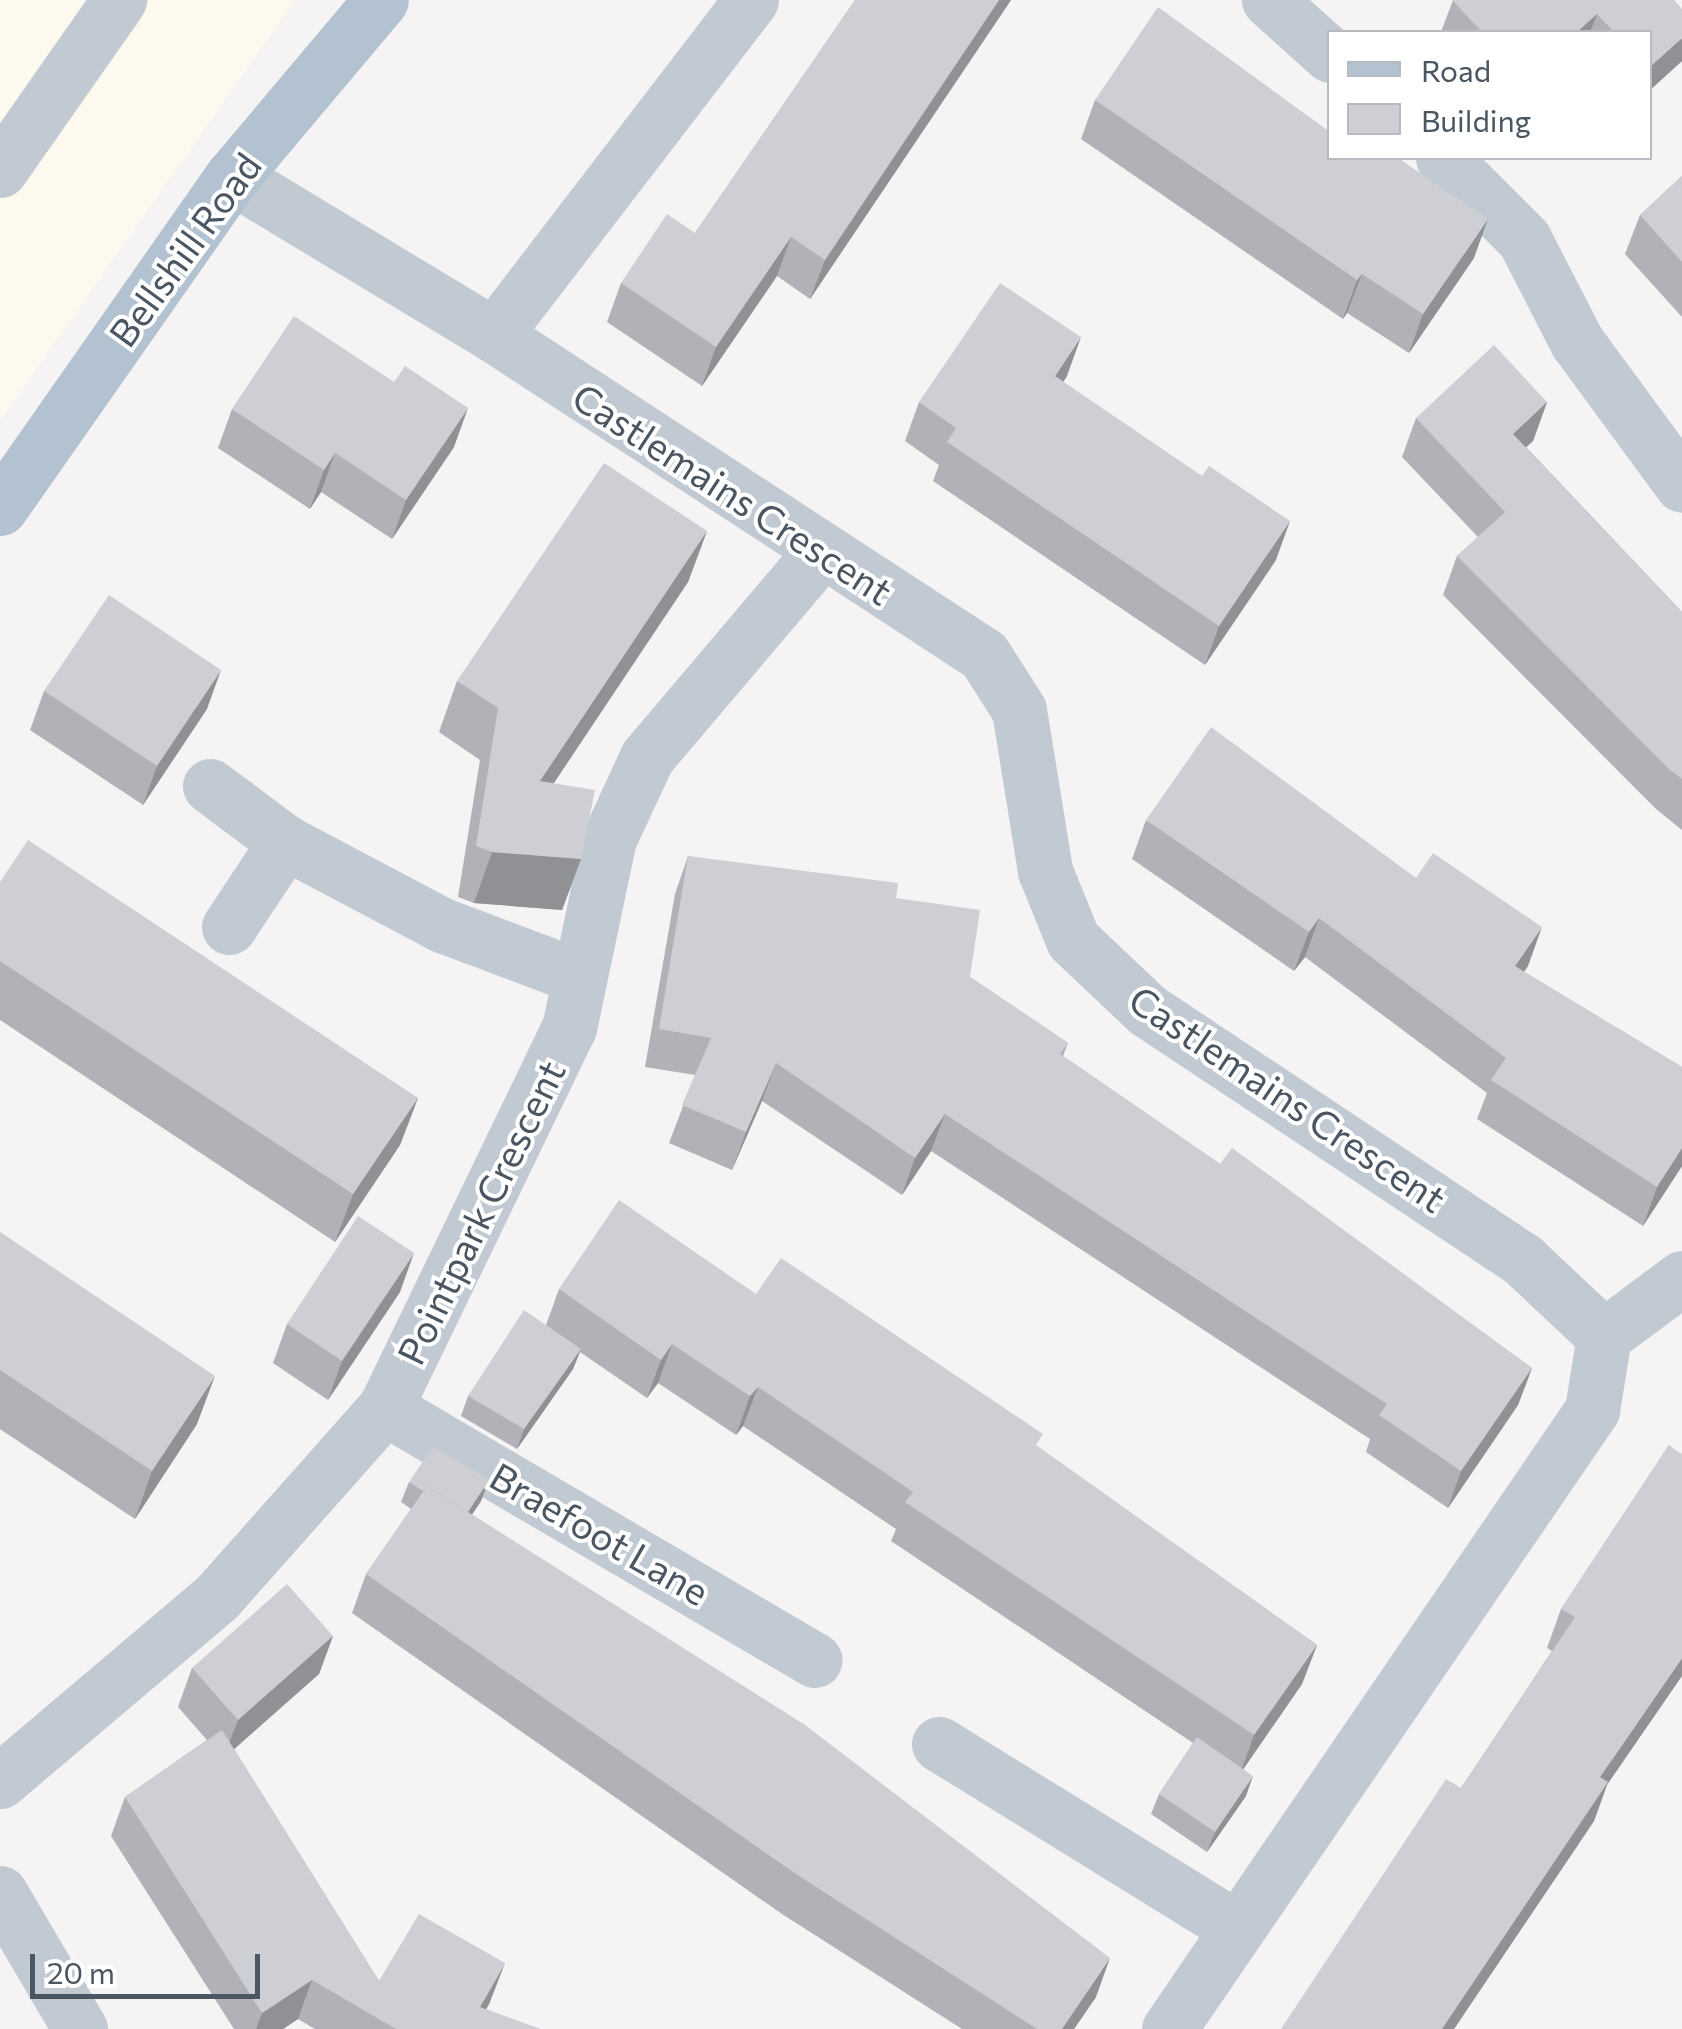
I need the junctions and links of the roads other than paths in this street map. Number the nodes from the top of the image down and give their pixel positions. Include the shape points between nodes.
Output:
1 (118, 0) edge
2 (381, 0) edge
3 (751, 0) edge
4 (1269, 0) edge
5 (1327, 52) edge
6 (1445, 160) edge
7 (0, 170) edge
8 (232, 177) junction
9 (494, 335) junction
10 (1682, 485) edge
11 (0, 508) edge
12 (821, 552) junction
13 (210, 786) dead end
14 (285, 842) junction
15 (230, 927) dead end
16 (580, 977) junction
17 (1682, 1278) edge
18 (1604, 1336) junction
19 (385, 1408) junction
20 (815, 1660) dead end
21 (939, 1744) dead end
22 (0, 1782) edge
23 (0, 1894) edge
24 (1235, 1927) junction
25 (80, 2029) edge
26 (1168, 2029) edge

1 - 7 street
2 - 8 main road, Bellshill Road
3 - 9 street
4 - 5 street
6 - 10 street via 1524,239 1577,342
8 - 9 street, Castlemains Crescent
8 - 11 main road, Bellshill Road
9 - 12 street, Castlemains Crescent
12 - 16 street, Pointpark Crescent via 646,757 610,839
12 - 18 street, Castlemains Crescent via 984,655 1019,710 1045,871 1073,940 1148,1010 1523,1260
13 - 14 street
14 - 15 street
14 - 16 street via 442,925
16 - 19 street, Pointpark Crescent via 569,1028
17 - 18 street
18 - 24 street via 1592,1410
19 - 20 street, Braefoot Lane
19 - 22 street, Pointpark Crescent via 217,1598
21 - 24 street
23 - 25 street
24 - 26 street

